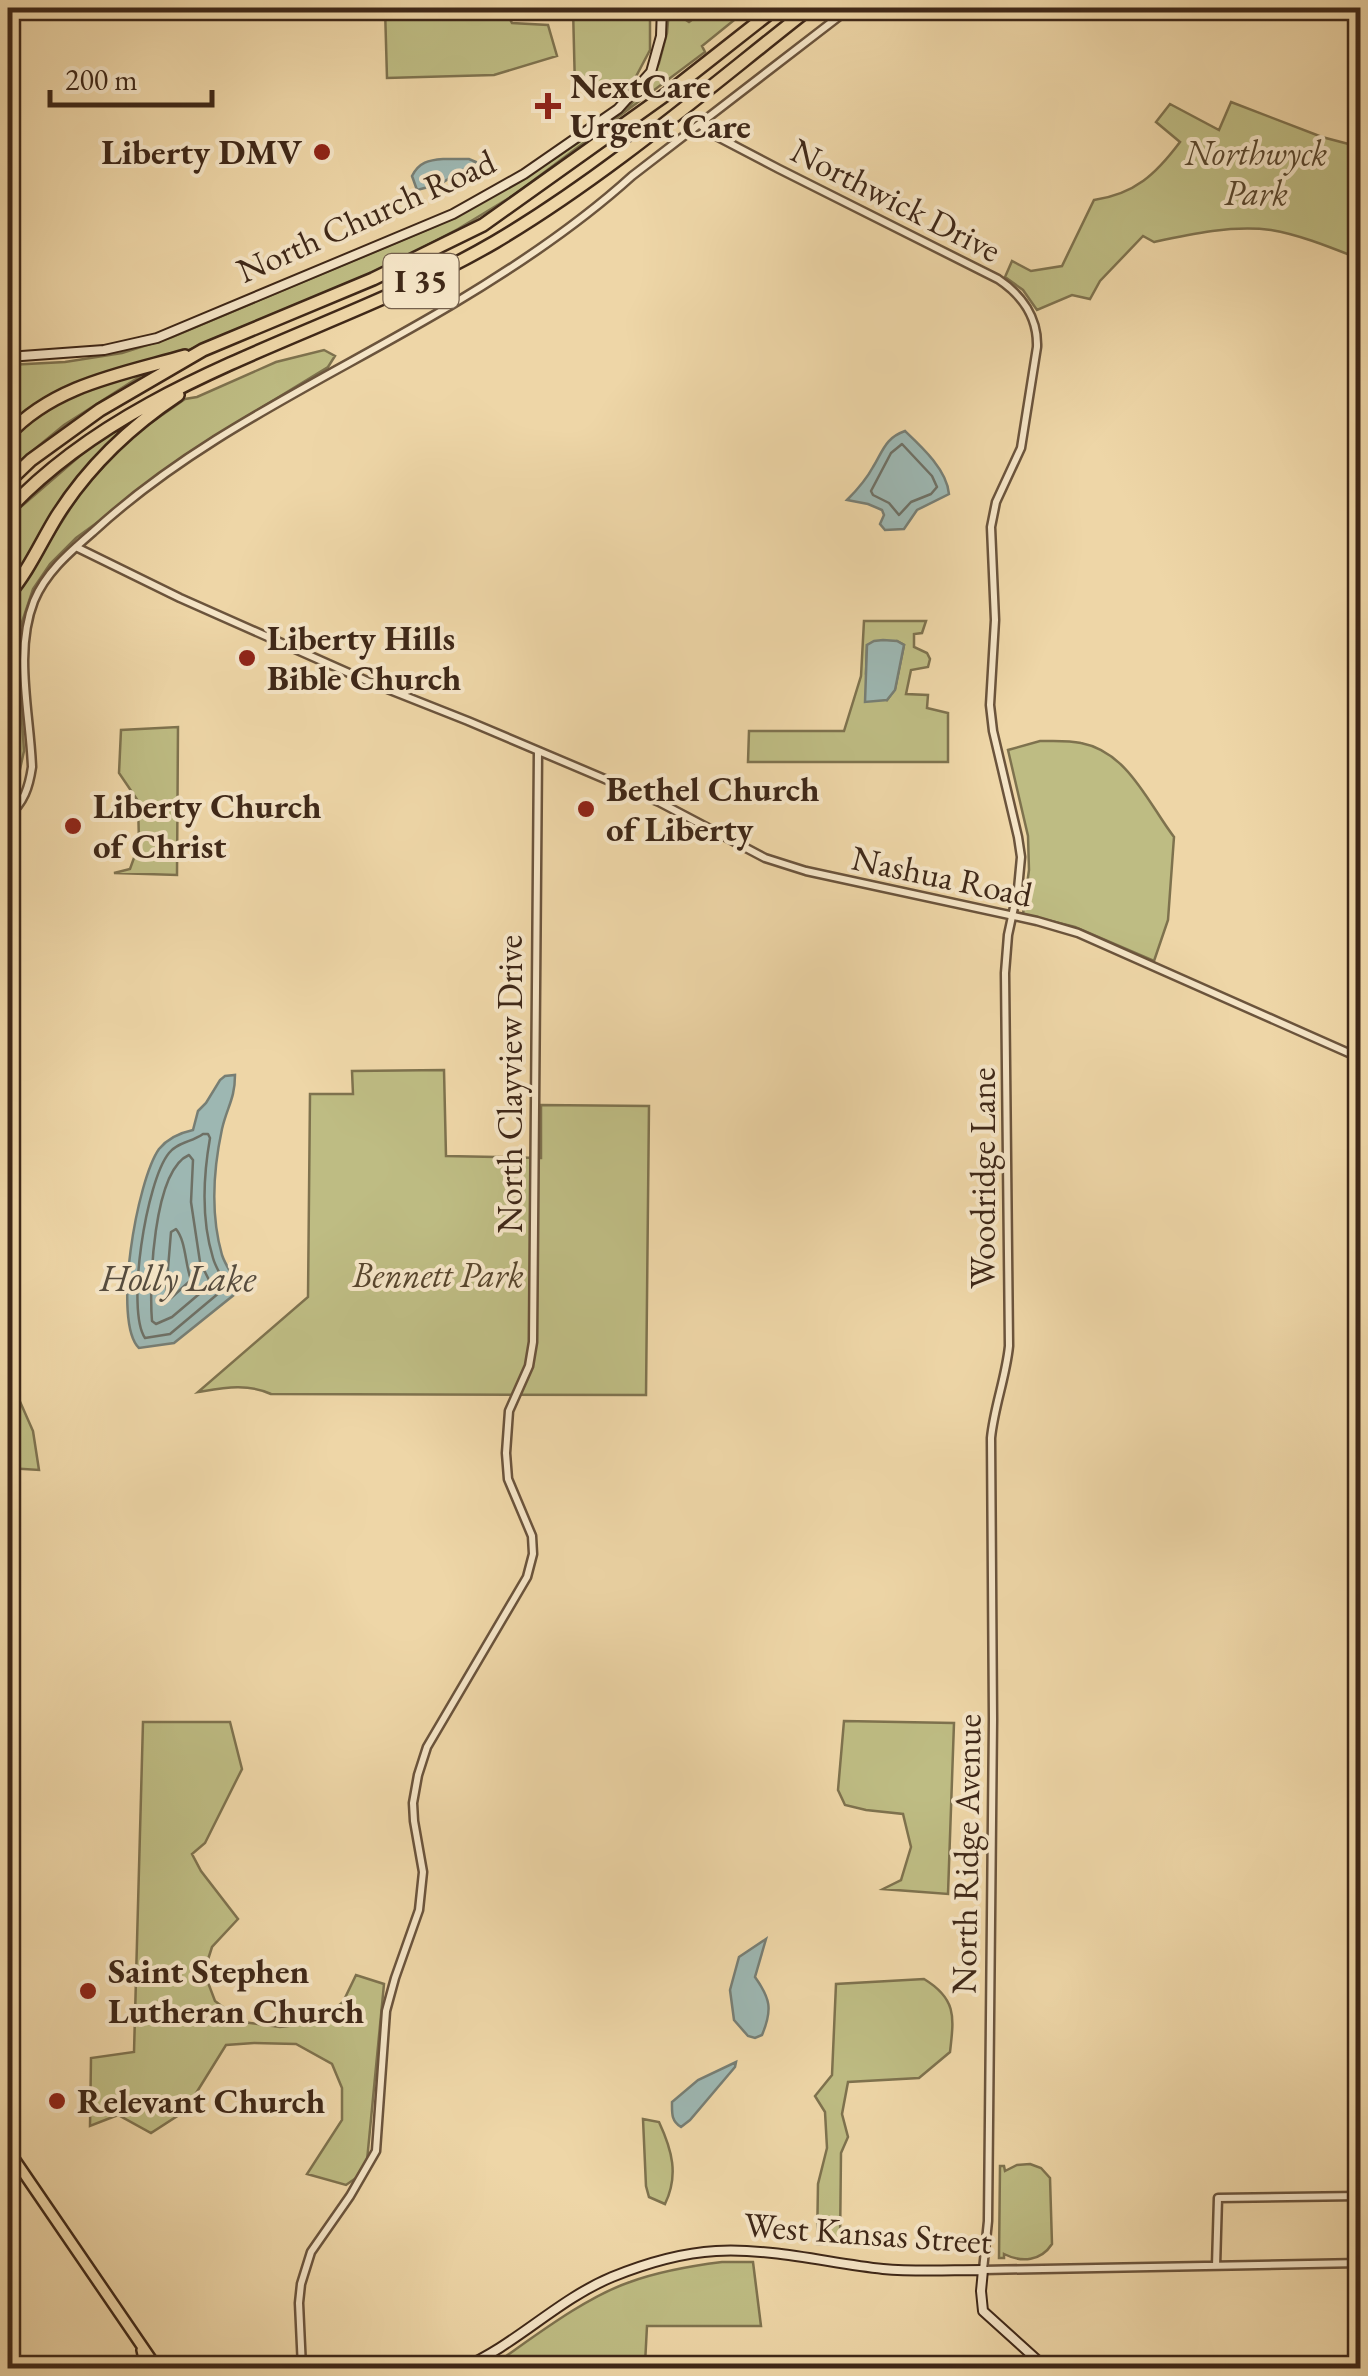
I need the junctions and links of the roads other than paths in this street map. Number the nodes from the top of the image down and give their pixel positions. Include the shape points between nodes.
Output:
1 (662, 8) edge
2 (776, 8) edge
3 (810, 8) edge
4 (850, 8) edge
5 (700, 125) junction
6 (1014, 292) joint
7 (203, 350) junction
8 (8, 357) edge
9 (204, 378) junction
10 (8, 435) edge
11 (8, 482) edge
12 (8, 510) edge
13 (76, 547) junction
14 (8, 595) edge
15 (538, 752) junction
16 (8, 816) edge
17 (1012, 917) junction
18 (1360, 1058) edge
19 (991, 1438) joint
20 (8, 2150) edge
21 (1360, 2196) edge
22 (1360, 2262) edge
23 (1216, 2266) junction
24 (982, 2270) junction
25 (142, 2347) junction
26 (146, 2368) edge
27 (157, 2368) edge
28 (302, 2368) edge
29 (462, 2368) edge
30 (1046, 2368) edge

1 - 8 main road, North Church Road via 651,72 618,110 453,214 156,338 104,350
2 - 7 highway, I 35 via 484,225
3 - 9 highway, I 35 via 585,184 494,242 395,294
4 - 5 street
5 - 6 street, Northwick Drive
5 - 13 street via 488,282 212,442 127,501
6 - 17 street, Woodridge Lane via 1038,340 1021,448 990,527 990,704 1021,857
7 - 10 highway via 82,385 43,404
7 - 11 highway, I 35 via 100,410
9 - 12 highway, I 35 via 150,402 79,447
9 - 14 highway via 158,408 93,468
13 - 15 street, Nashua Road
13 - 16 street via 41,587 27,625 32,767 26,794
15 - 17 street, Nashua Road via 783,864
15 - 28 street, North Clayview Drive via 533,1342 510,1411 506,1453 533,1554 527,1577 427,1747 418,1775 419,1910 386,2011 376,2151 311,2252 301,2284
17 - 18 street, Nashua Road via 1078,933
17 - 19 street, Woodridge Lane via 1005,973 1009,1346
19 - 24 street, North Ridge Avenue via 989,2132
20 - 25 main road
21 - 23 street via 1218,2198
22 - 23 street, West Kansas Street
23 - 24 street, West Kansas Street
24 - 29 main road, West Kansas Street via 885,2269 762,2252 694,2254 598,2283
24 - 30 main road via 983,2311
25 - 26 main road
25 - 27 main road

